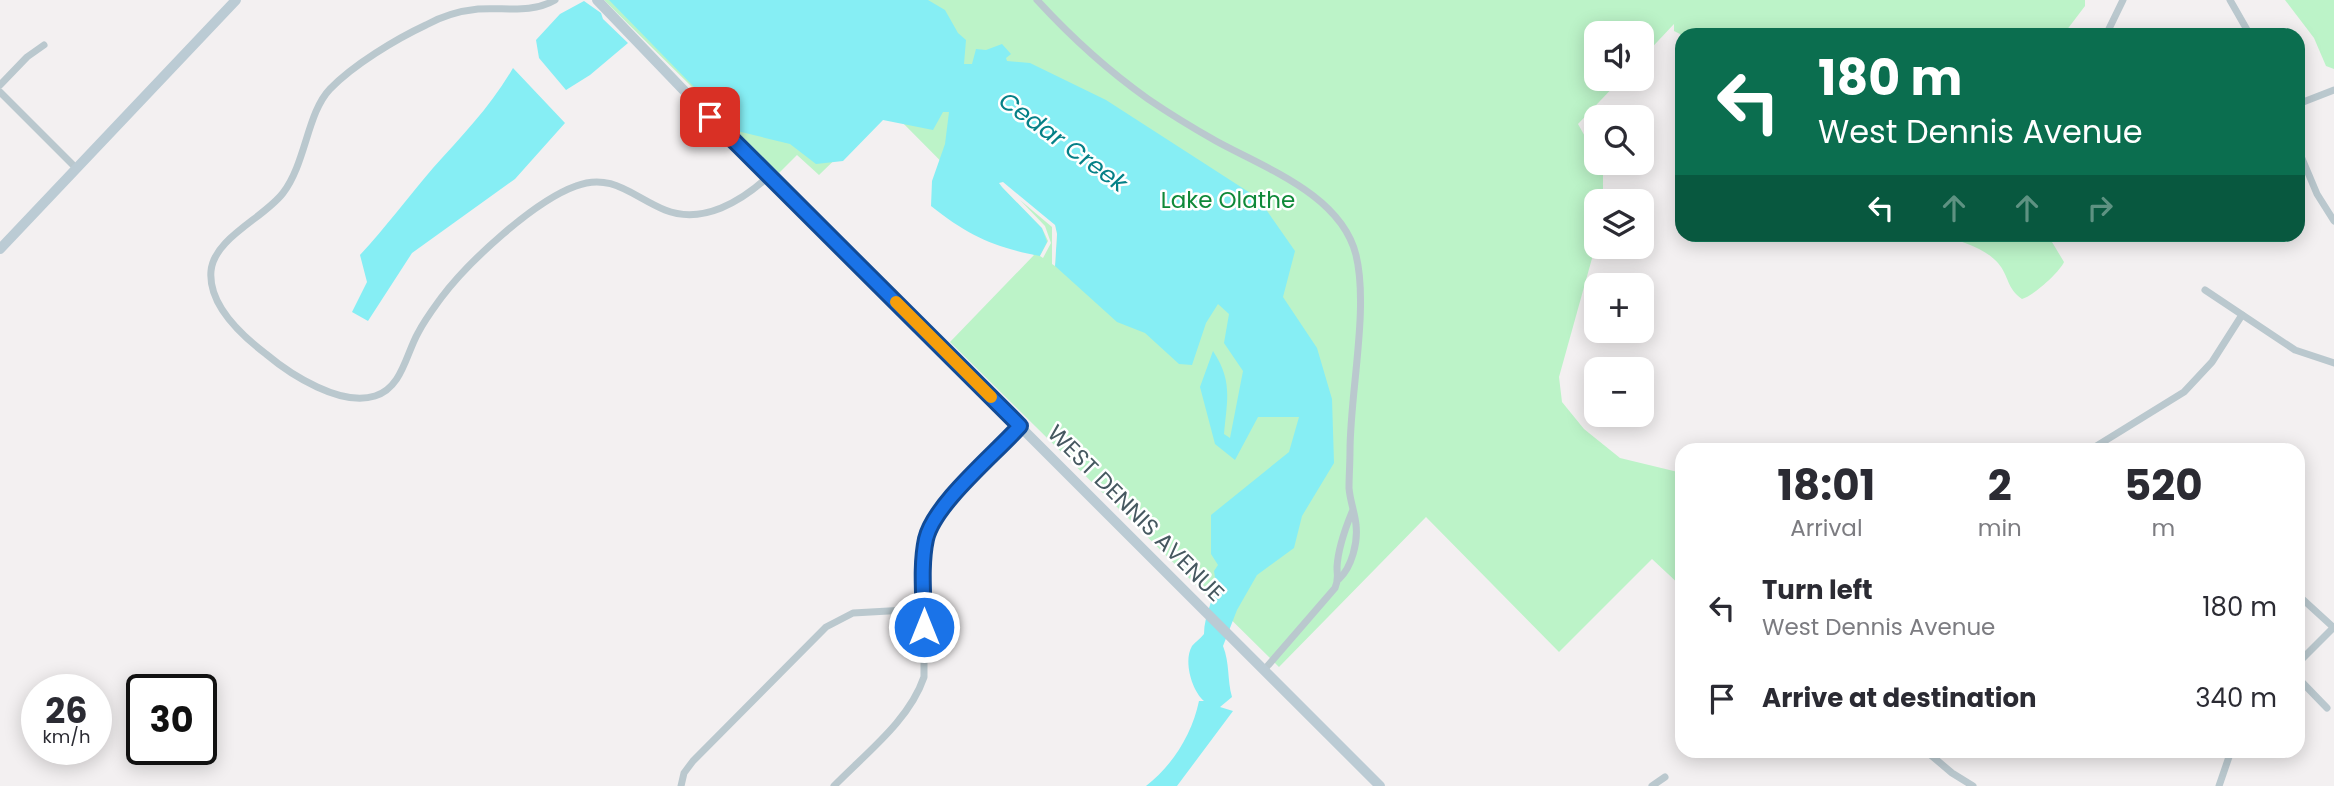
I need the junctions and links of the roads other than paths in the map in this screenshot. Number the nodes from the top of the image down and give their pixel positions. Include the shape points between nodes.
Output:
1 (236, 0) edge
2 (555, 0) edge
3 (597, 0) edge
4 (1037, 0) edge
5 (2123, 0) edge
6 (2230, 0) edge
7 (2109, 28) edge
8 (2246, 28) edge
9 (44, 45) dead end
10 (0, 85) edge
11 (2334, 90) edge
12 (0, 92) edge
13 (2305, 101) edge
14 (2305, 166) edge
15 (76, 168) junction
16 (769, 176) junction
17 (2334, 221) edge
18 (0, 248) edge
19 (2205, 290) dead end
20 (2242, 315) junction
21 (2334, 363) edge
22 (1020, 426) junction
23 (2101, 443) edge
24 (1352, 512) junction
25 (1339, 579) junction
26 (2305, 601) edge
27 (924, 609) junction
28 (2334, 627) edge
29 (2305, 656) edge
30 (1264, 670) junction
31 (2305, 685) edge
32 (2328, 708) dead end
33 (1934, 758) edge
34 (2229, 758) edge
35 (1665, 777) dead end
36 (681, 786) edge
37 (834, 786) edge
38 (1380, 786) edge
39 (1652, 786) edge
40 (1973, 786) edge
41 (2219, 786) edge

1 - 15 street
2 - 16 street via 528,9 453,13 367,61 330,89 318,107 289,184 271,208 221,247 212,264 212,287 222,309 274,361 321,388 359,399 374,397 397,378 421,327 463,271 524,218 569,188 591,182 617,184 663,210 692,214 728,205
3 - 16 street, WEST DENNIS AVENUE
4 - 24 street via 1133,88 1307,192 1346,232 1357,259 1360,298 1350,412
5 - 7 street
6 - 8 street
9 - 10 street
11 - 13 street
12 - 15 street
14 - 17 street
15 - 18 street
16 - 22 street, WEST DENNIS AVENUE
19 - 20 street
20 - 21 street via 2295,350
20 - 23 street via 2212,362 2184,392
22 - 27 street via 934,520 924,554
22 - 30 street, WEST DENNIS AVENUE
24 - 25 street via 1337,568
24 - 25 street via 1356,525 1352,560
25 - 30 street via 1327,600
26 - 28 street
27 - 36 street via 853,613 826,627 693,761
27 - 37 street via 924,677 918,695
28 - 29 street
30 - 38 street, WEST DENNIS AVENUE
31 - 32 street
33 - 40 street
34 - 41 street
35 - 39 street

